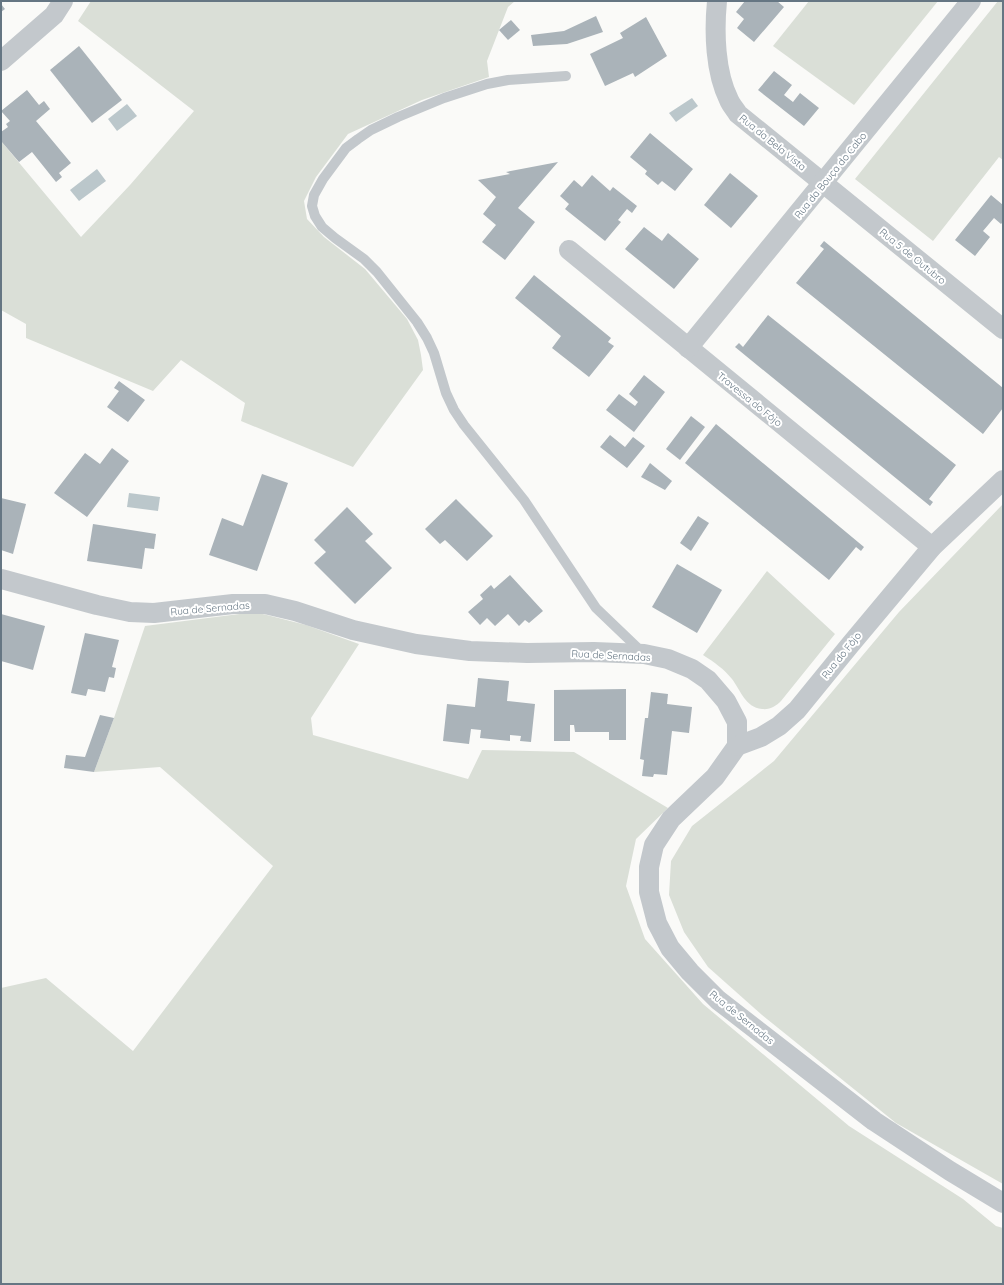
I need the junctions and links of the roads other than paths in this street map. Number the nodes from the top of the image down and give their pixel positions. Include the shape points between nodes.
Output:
1 (63, 1) edge
2 (717, 1) edge
3 (971, 1) edge
4 (1, 61) edge
5 (566, 76) dead end
6 (823, 183) junction
7 (569, 250) dead end
8 (1003, 329) edge
9 (688, 348) junction
10 (1003, 480) edge
11 (932, 547) junction
12 (1, 579) edge
13 (644, 654) junction
14 (737, 746) junction
15 (1003, 1203) edge

1 - 4 street via 54,15
2 - 6 street, Rua da Bela Vista via 717,55 729,101 738,114
3 - 6 street, Rua da Bouça do Cabo
5 - 13 lane via 487,84 444,98 371,130 346,148 314,195 312,206 322,227 377,272 417,322 434,353 446,393 464,425 524,500 596,608
6 - 8 street, Rua 5 de Outubro
6 - 9 street, Rua da Bouça do Cabo
7 - 9 street, Travessa do Fôjo
9 - 11 street, Travessa do Fôjo
10 - 11 street
11 - 14 street, Rua do Fôjo via 797,710 761,737
12 - 13 street, Rua de Sernadas via 130,612 154,613 233,604 265,604 353,630 416,644 470,651
13 - 14 street, Rua de Sernadas via 668,659 692,669 708,680 726,701 737,722
14 - 15 street, Rua de Sernadas via 715,778 671,819 654,845 649,867 649,892 656,923 670,948 718,1000 874,1122

